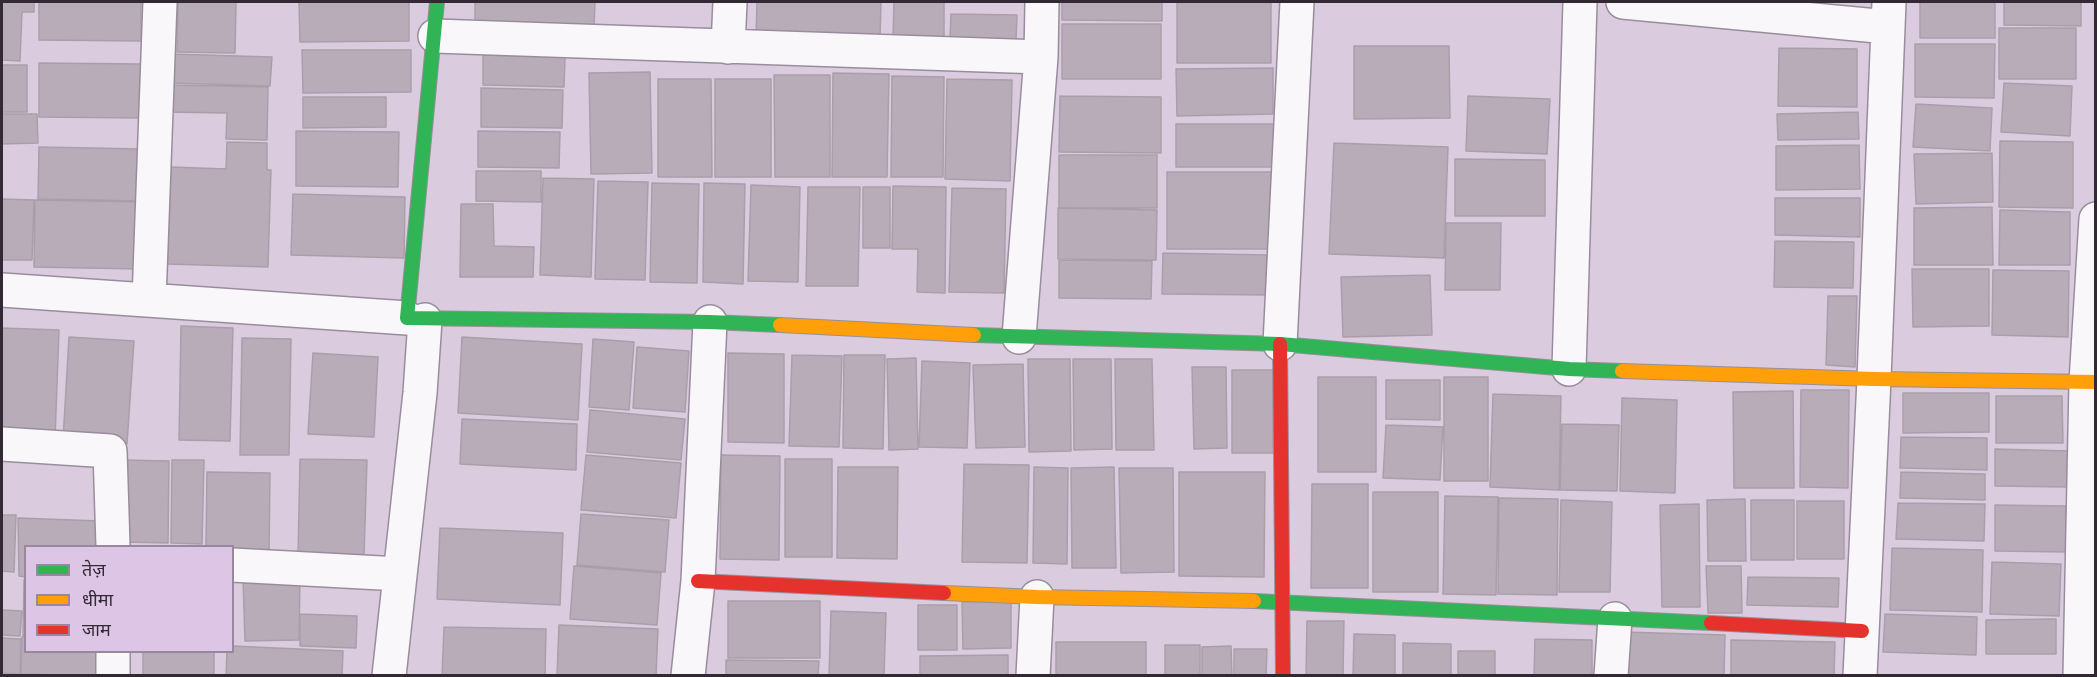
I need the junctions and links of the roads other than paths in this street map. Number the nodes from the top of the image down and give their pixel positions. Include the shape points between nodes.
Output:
1 (160, 2) edge
2 (437, 2) edge
3 (730, 2) edge
4 (1042, 2) edge
5 (1297, 2) edge
6 (1580, 2) edge
7 (1623, 2) edge
8 (1888, 14) edge
9 (435, 36) junction
10 (728, 47) junction
11 (1041, 57) junction
12 (2096, 219) edge
13 (2, 291) edge
14 (149, 300) junction
15 (416, 319) junction
16 (710, 322) junction
17 (1018, 337) junction
18 (1280, 344) junction
19 (1569, 369) junction
20 (1874, 379) junction
21 (2091, 382) edge
22 (2, 444) edge
23 (113, 545) edge
24 (234, 565) edge
25 (400, 574) junction
26 (698, 581) junction
27 (1037, 597) junction
28 (1284, 602) junction
29 (2089, 607) edge
30 (1615, 619) junction
31 (1862, 631) junction
32 (113, 653) edge
33 (113, 675) edge
34 (389, 675) edge
35 (688, 675) edge
36 (1034, 675) edge
37 (1283, 675) edge
38 (1611, 675) edge
39 (1860, 675) edge
40 (2080, 675) edge

1 - 14 street
2 - 9 street
3 - 10 street
4 - 11 street
5 - 18 street
6 - 19 street
7 - 8 street
8 - 20 street
9 - 10 street
9 - 15 street
10 - 11 street
11 - 17 street
12 - 21 street
13 - 14 street
14 - 15 street
15 - 16 street
15 - 25 street via 420,393
16 - 17 street
16 - 26 street
17 - 18 street
18 - 19 street
18 - 28 street
19 - 20 street
20 - 21 street
20 - 31 street
21 - 29 street
22 - 23 street via 110,451
24 - 25 street
25 - 34 street
26 - 27 street
26 - 35 street
27 - 28 street
27 - 36 street
28 - 30 street
28 - 37 street
29 - 40 street
30 - 31 street
30 - 38 street
31 - 39 street
32 - 33 street

